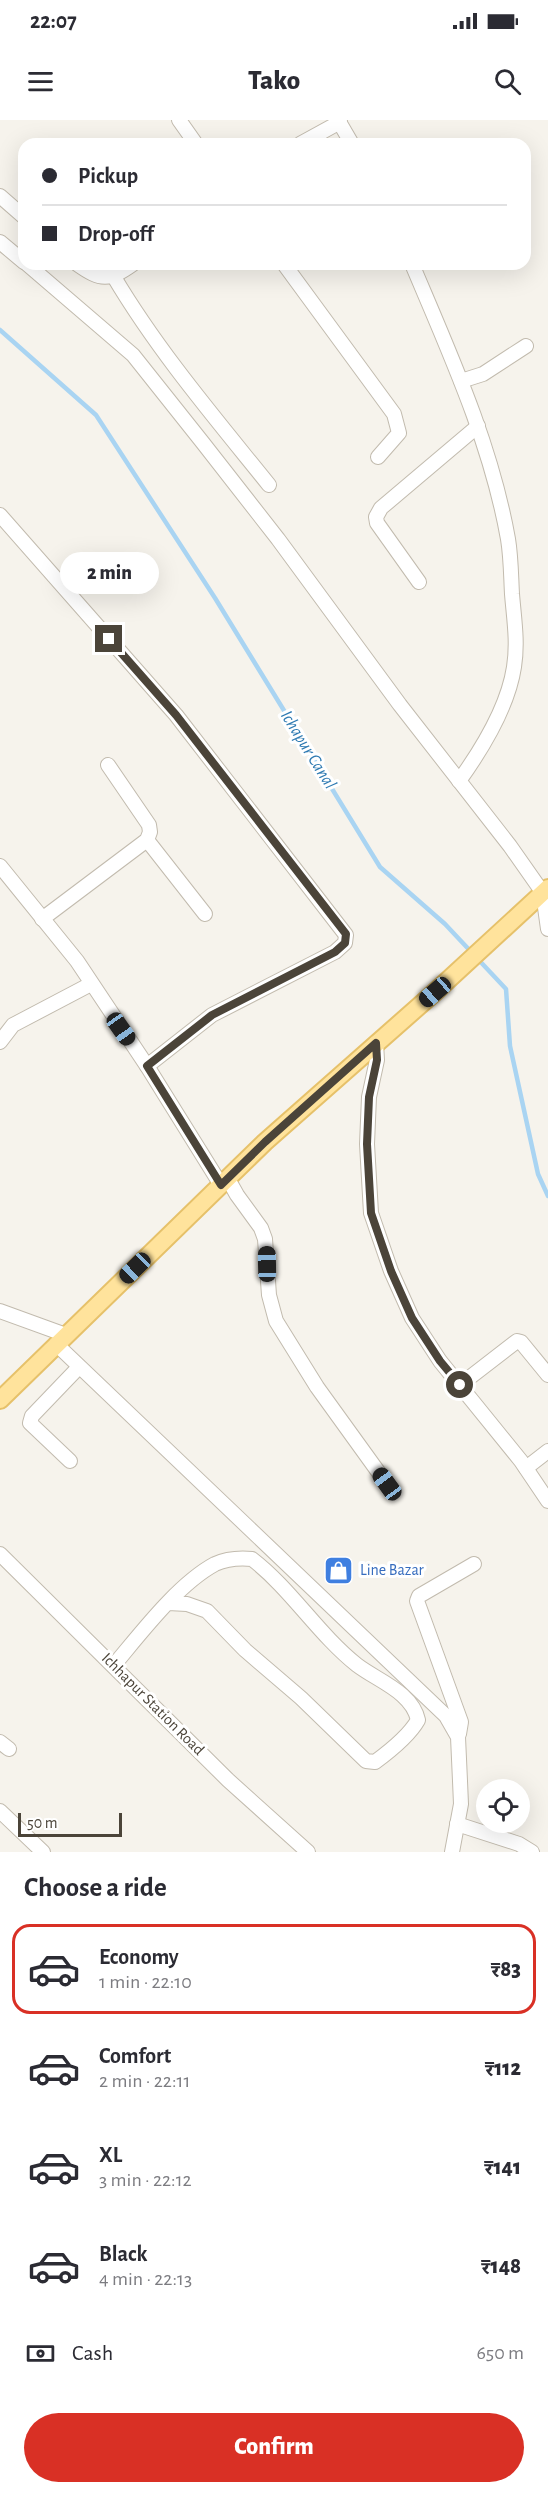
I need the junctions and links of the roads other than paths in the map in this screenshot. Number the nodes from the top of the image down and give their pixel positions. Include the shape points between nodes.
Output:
1 (179, 120) edge
2 (339, 121) edge
3 (192, 138) edge
4 (310, 138) edge
5 (349, 138) edge
6 (0, 196) edge
7 (18, 212) edge
8 (0, 242) edge
9 (18, 257) edge
10 (33, 270) edge
11 (87, 270) edge
12 (124, 270) edge
13 (288, 270) edge
14 (415, 270) edge
15 (114, 277) junction
16 (526, 346) dead end
17 (461, 381) junction
18 (478, 426) junction
19 (378, 457) dead end
20 (269, 486) dead end
21 (0, 515) edge
22 (418, 582) dead end
23 (108, 765) dead end
24 (459, 781) junction
25 (147, 840) junction
26 (0, 866) edge
27 (545, 891) edge
28 (205, 914) dead end
29 (42, 919) junction
30 (548, 928) edge
31 (91, 984) junction
32 (0, 1038) edge
33 (376, 1043) junction
34 (147, 1066) junction
35 (224, 1182) junction
36 (0, 1311) edge
37 (61, 1339) junction
38 (79, 1366) junction
39 (548, 1375) edge
40 (460, 1385) junction
41 (0, 1400) edge
42 (548, 1451) edge
43 (70, 1461) dead end
44 (526, 1468) junction
45 (387, 1484) dead end
46 (548, 1502) edge
47 (0, 1554) edge
48 (474, 1564) dead end
49 (168, 1603) junction
50 (114, 1665) junction
51 (458, 1737) junction
52 (0, 1811) edge
53 (457, 1824) junction
54 (43, 1852) edge
55 (308, 1852) edge
56 (452, 1852) edge
57 (532, 1852) edge

1 - 3 street
2 - 4 street
2 - 5 street
6 - 7 street
8 - 9 street
10 - 24 street via 133,355 272,531
11 - 15 street via 97,276
12 - 15 street
13 - 19 street via 394,414 399,433
14 - 17 street
15 - 20 street via 204,405
16 - 17 street via 483,374
17 - 18 street
18 - 22 street via 381,508 376,517
18 - 24 street via 508,541 517,637 510,686 482,748
21 - 34 street via 176,715 346,934 345,943 335,952 212,1015
23 - 25 street via 149,825
24 - 27 street
25 - 28 street
25 - 29 street
26 - 29 street
27 - 30 street
27 - 33 main road
29 - 31 street
31 - 32 street via 13,1025
31 - 34 street
33 - 35 main road
33 - 40 street via 367,1144 371,1213 412,1318
34 - 35 street
35 - 37 main road
35 - 45 street via 263,1233 269,1296 276,1321 317,1387
36 - 37 street
37 - 38 street
37 - 41 main road
38 - 43 street via 32,1416 30,1423
38 - 51 street via 446,1716
39 - 40 street via 517,1341
40 - 44 street
42 - 44 street
44 - 46 street
47 - 50 street, Ichhapur Station Road
48 - 51 street via 419,1596 417,1601 461,1722
49 - 49 street via 207,1611 366,1761 375,1762 418,1720 406,1698 334,1645 252,1559 216,1564
49 - 50 street
50 - 55 street, Ichhapur Station Road via 228,1780
51 - 53 street
52 - 54 street
53 - 56 street
53 - 57 street

